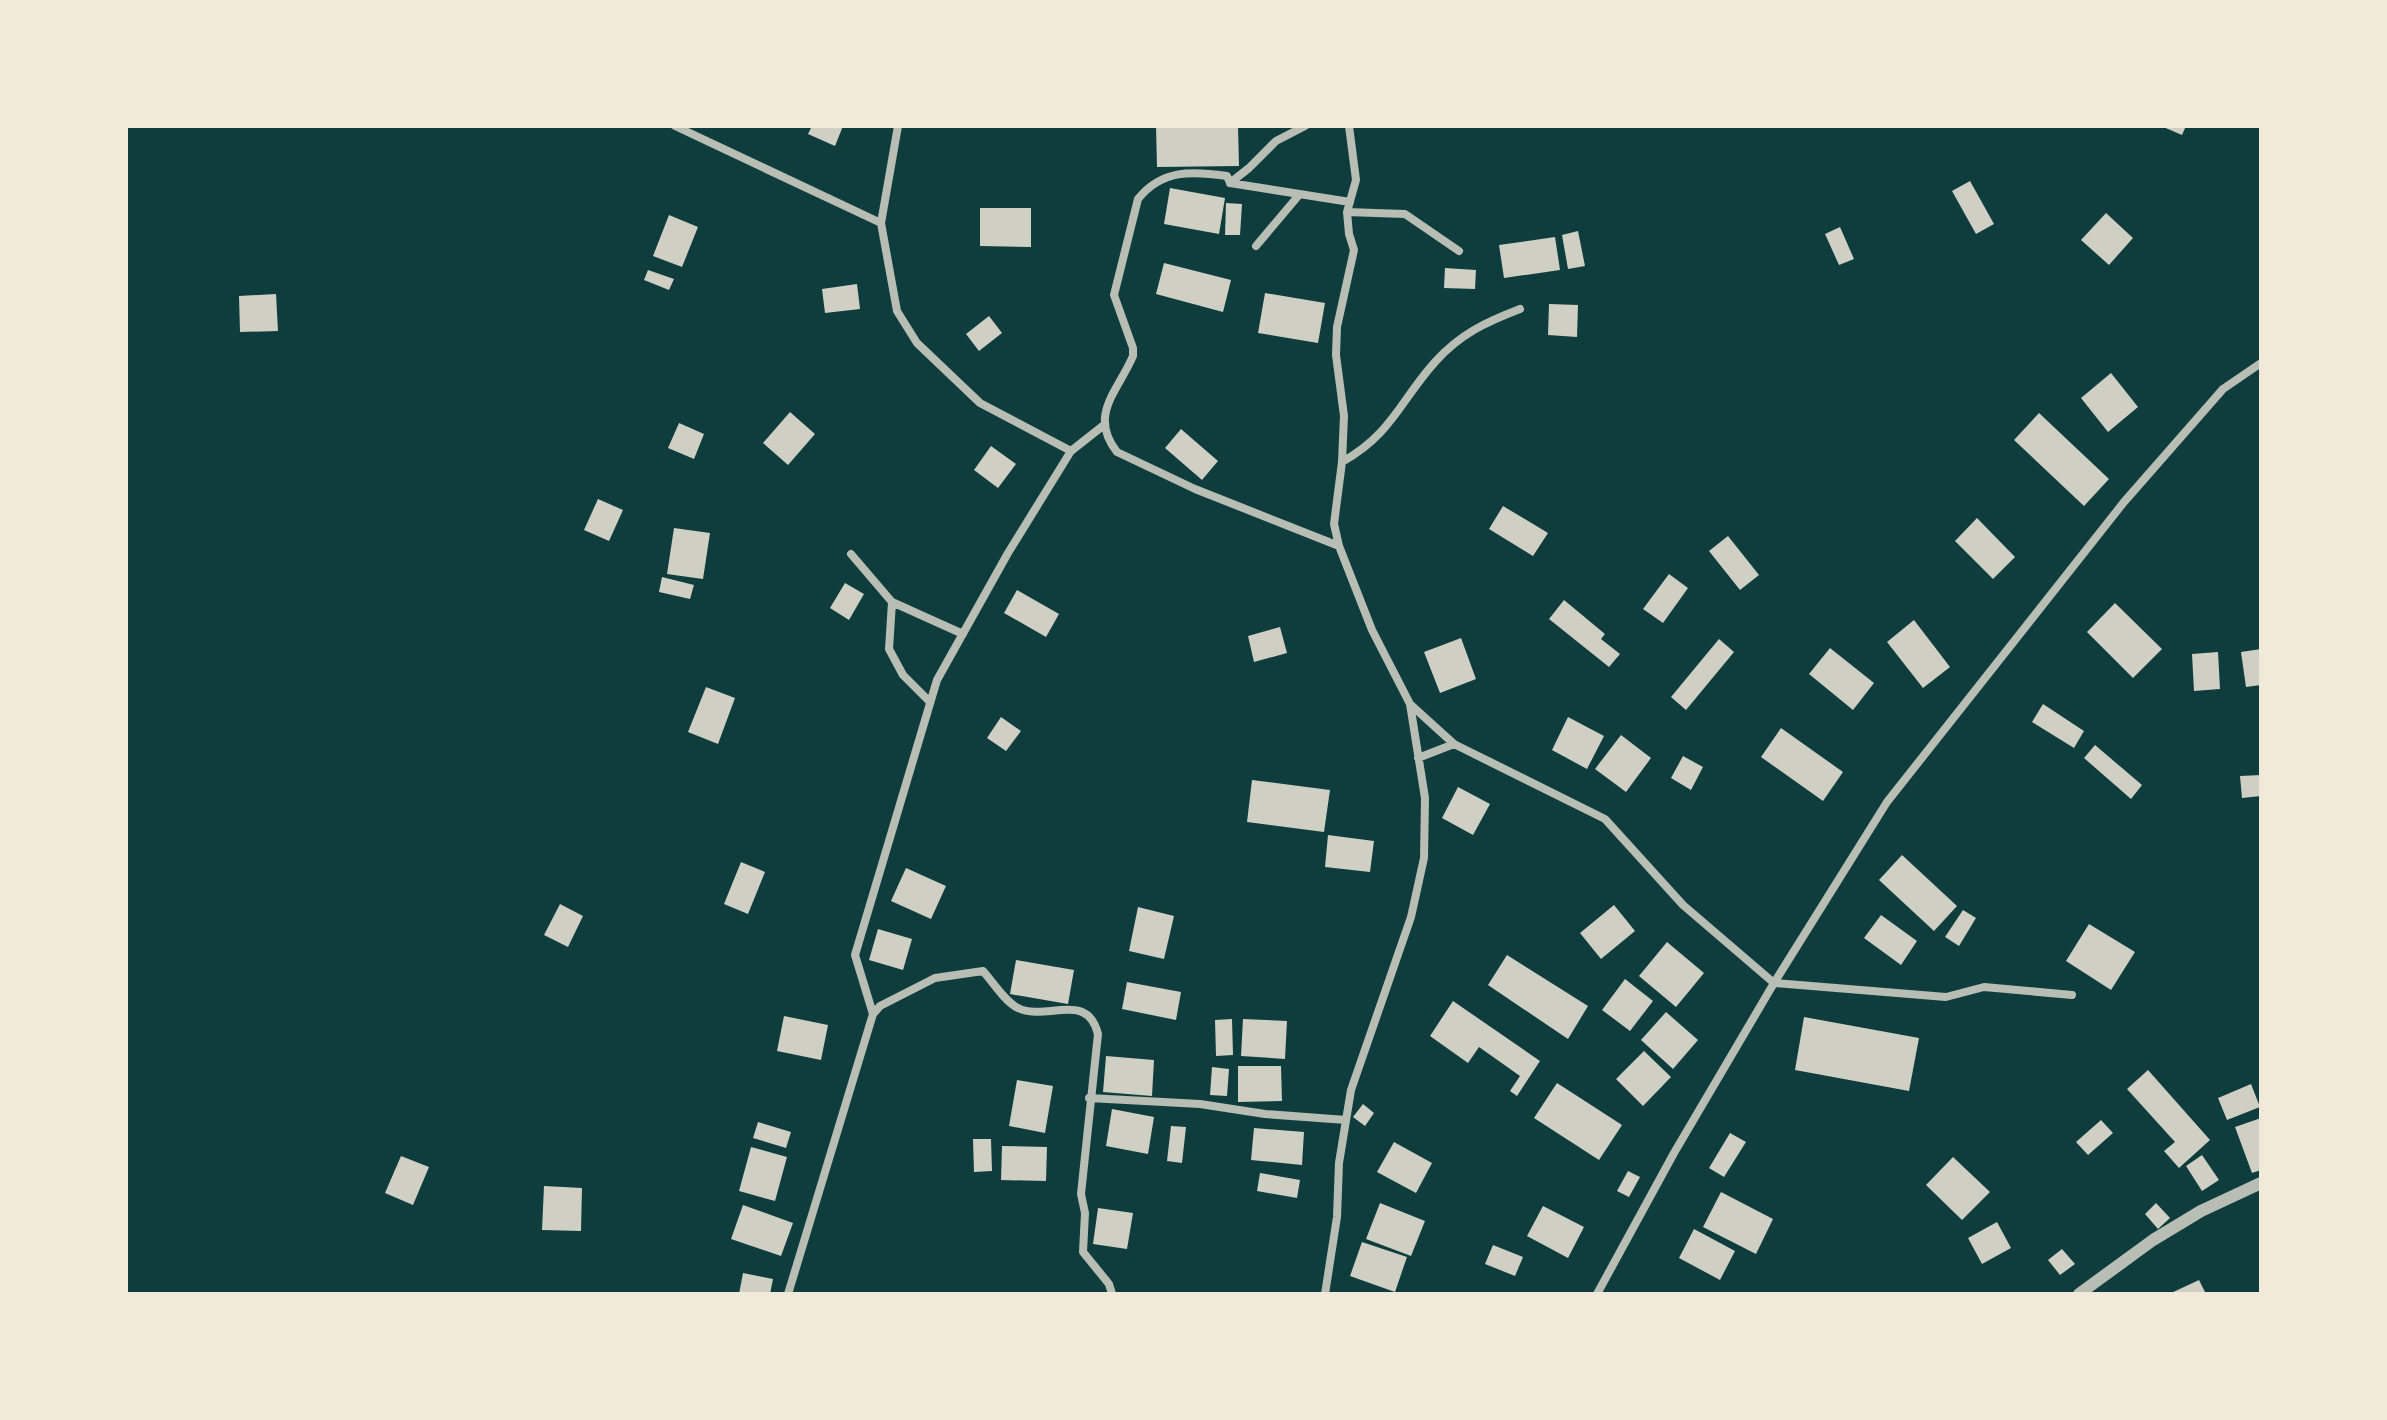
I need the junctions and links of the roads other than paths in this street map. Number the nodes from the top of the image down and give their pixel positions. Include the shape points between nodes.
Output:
1 (675, 126) edge
2 (898, 126) edge
3 (1305, 126) edge
4 (1349, 126) edge
5 (1230, 183) junction
6 (1299, 195) junction
7 (1349, 207) junction
8 (881, 223) junction
9 (1256, 246) dead end
10 (1459, 251) dead end
11 (1520, 309) dead end
12 (2261, 363) edge
13 (1104, 425) junction
14 (1071, 451) junction
15 (1342, 462) junction
16 (1339, 546) junction
17 (851, 554) dead end
18 (892, 602) junction
19 (963, 634) junction
20 (930, 702) junction
21 (1410, 704) junction
22 (1454, 744) junction
23 (1418, 758) junction
24 (1774, 983) junction
25 (2072, 995) dead end
26 (873, 1014) junction
27 (1089, 1098) junction
28 (1346, 1120) junction
29 (2261, 1183) edge
30 (788, 1294) edge
31 (1112, 1294) edge
32 (1325, 1294) edge
33 (1597, 1294) edge
34 (2079, 1294) edge

1 - 8 street
2 - 8 street
3 - 5 street via 1276,141
4 - 7 street via 1356,180
5 - 6 street
5 - 13 street via 1227,176 1181,172 1147,188 1138,199 1114,295 1133,356 1105,410
6 - 7 street
6 - 9 street
7 - 10 street via 1405,214
7 - 15 street via 1354,250 1336,355 1344,416
8 - 14 street via 897,311 917,343 980,403
11 - 15 street via 1475,327 1435,362 1367,448
12 - 24 street via 2223,389 2030,619 1887,802
13 - 14 street
13 - 16 street via 1117,452
14 - 19 street
15 - 16 street via 1334,524
16 - 21 street via 1372,630
17 - 18 street
18 - 19 street
18 - 20 street via 889,649 903,675
19 - 20 street
20 - 26 street via 855,955
21 - 22 street
21 - 23 street
22 - 23 street
22 - 24 street via 1605,819 1683,905
23 - 28 street via 1425,798 1424,858 1411,917 1351,1090
24 - 25 street via 1946,997 1984,987
24 - 33 street
26 - 27 street via 935,978 983,971 1016,1008 1040,1014 1060,1008 1087,1014 1095,1023
26 - 30 street
27 - 28 street
27 - 31 street via 1081,1194 1083,1252
28 - 32 street
29 - 34 street via 2153,1240

